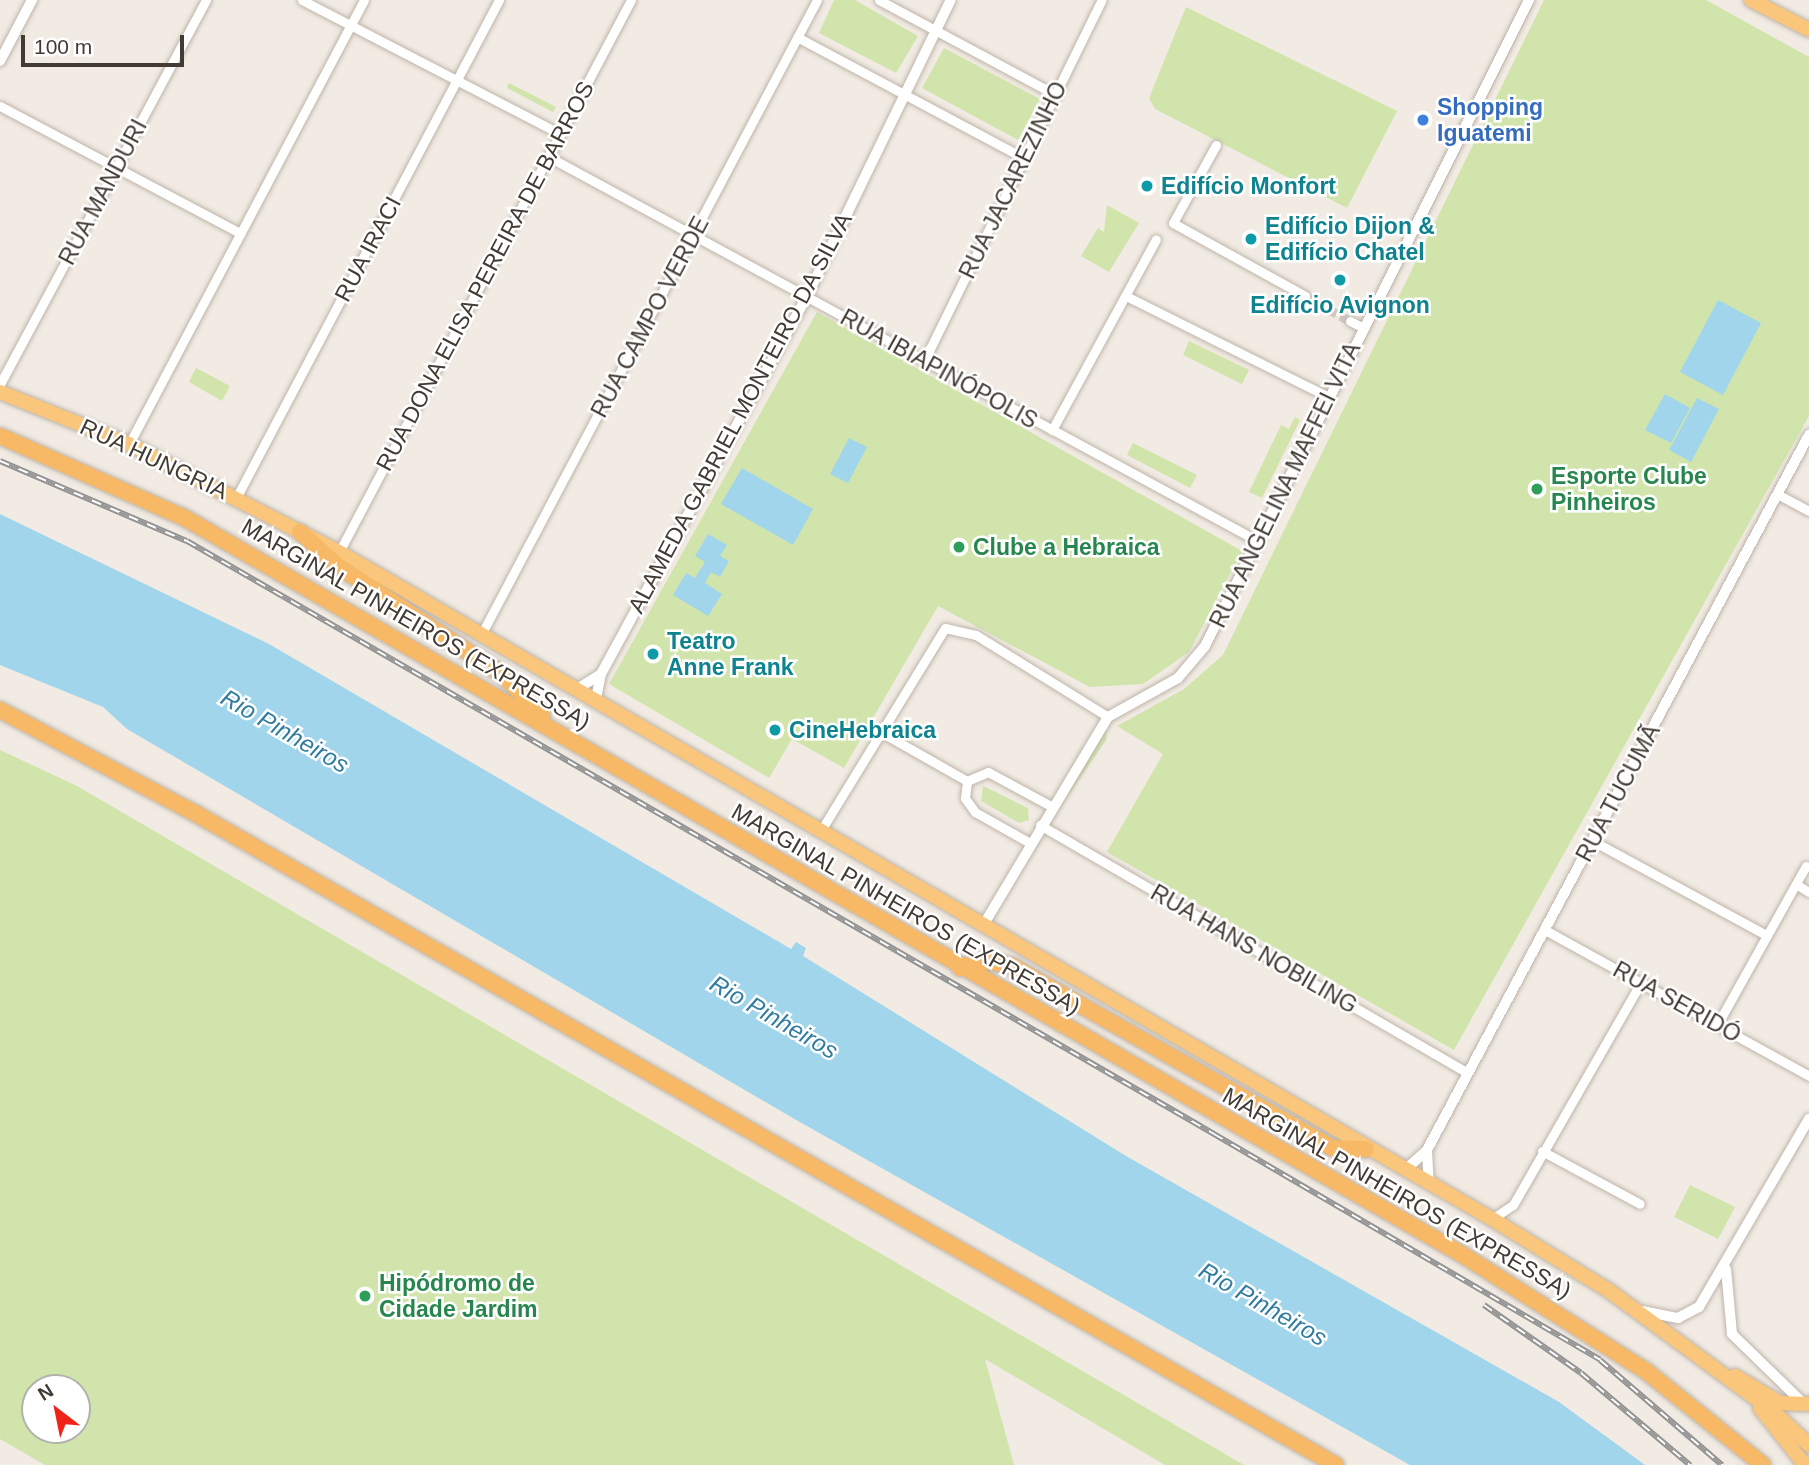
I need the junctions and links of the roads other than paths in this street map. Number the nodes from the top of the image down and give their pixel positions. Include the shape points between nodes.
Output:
1 (32, 0) edge
2 (205, 0) edge
3 (302, 0) edge
4 (364, 0) edge
5 (499, 0) edge
6 (631, 0) edge
7 (817, 0) edge
8 (879, 0) edge
9 (951, 0) edge
10 (1102, 0) edge
11 (1529, 0) edge
12 (1751, 0) edge
13 (350, 25) junction
14 (934, 30) junction
15 (1809, 30) edge
16 (797, 37) junction
17 (0, 61) edge
18 (457, 80) junction
19 (903, 93) junction
20 (1056, 95) junction
21 (0, 106) edge
22 (561, 134) junction
23 (1216, 145) dead end
24 (549, 157) junction
25 (1024, 159) junction
26 (115, 167) junction
27 (240, 233) junction
28 (694, 235) junction
29 (1156, 239) dead end
30 (807, 296) junction
31 (1305, 296) tunnel mouth
32 (1128, 297) junction
33 (1350, 321) tunnel mouth
34 (1362, 327) junction
35 (923, 361) junction
36 (0, 384) edge
37 (0, 392) edge
38 (1329, 397) junction
39 (1052, 430) junction
40 (1809, 435) edge
41 (0, 436) edge
42 (129, 444) junction
43 (1777, 494) junction
44 (236, 498) junction
45 (1809, 511) edge
46 (300, 532) junction
47 (1256, 540) junction
48 (339, 552) junction
49 (482, 633) junction
50 (601, 674) junction
51 (577, 689) junction
52 (596, 699) junction
53 (0, 710) edge
54 (1108, 717) junction
55 (553, 727) junction
56 (879, 731) junction
57 (967, 782) junction
58 (1051, 806) junction
59 (1040, 825) junction
60 (820, 832) junction
61 (1593, 841) junction
62 (1030, 843) junction
63 (1806, 866) dead end
64 (1796, 884) junction
65 (1809, 892) edge
66 (984, 924) junction
67 (1545, 930) junction
68 (1766, 935) junction
69 (960, 968) junction
70 (1642, 981) junction
71 (1717, 1025) junction
72 (1467, 1073) junction
73 (1809, 1076) edge
74 (1808, 1126) edge
75 (1366, 1149) junction
76 (1427, 1150) junction
77 (1542, 1151) junction
78 (1405, 1170) junction
79 (1429, 1184) junction
80 (1640, 1204) dead end
81 (1492, 1219) junction
82 (1726, 1269) junction
83 (1632, 1308) junction
84 (1715, 1367) junction
85 (1752, 1398) junction
86 (1808, 1406) edge
87 (1809, 1445) edge
88 (1307, 1447) junction
89 (1327, 1465) edge
90 (1336, 1465) edge
91 (1763, 1465) edge
92 (1805, 1465) edge

1 - 17 street
2 - 26 street, RUA MANDURI
3 - 13 street
4 - 13 street
5 - 18 street, RUA IRACI
6 - 22 street, RUA DONA ELISA PEREIRA DE BARROS
7 - 16 street, RUA CAMPO VERDE
8 - 14 street
9 - 14 street, ALAMEDA GABRIEL MONTEIRO DA SILVA
10 - 20 street, RUA JACAREZINHO
11 - 34 street, RUA ANGELINA MAFFEI VITA
12 - 15 highway
13 - 18 street
13 - 27 street
14 - 19 street, ALAMEDA GABRIEL MONTEIRO DA SILVA
14 - 20 street
16 - 19 street
16 - 28 street, RUA CAMPO VERDE
18 - 22 street
18 - 44 street, RUA IRACI
19 - 25 street
19 - 30 street, ALAMEDA GABRIEL MONTEIRO DA SILVA
20 - 25 street, RUA JACAREZINHO
21 - 26 street
22 - 24 street, RUA DONA ELISA PEREIRA DE BARROS
23 - 31 street via 1173,223
24 - 28 street, RUA IBIAPINÓPOLIS
24 - 48 street, RUA DONA ELISA PEREIRA DE BARROS
25 - 35 street, RUA JACAREZINHO
26 - 27 street
26 - 36 street, RUA MANDURI
27 - 42 street
28 - 30 street, RUA IBIAPINÓPOLIS
28 - 49 street, RUA CAMPO VERDE
29 - 32 street
30 - 35 street, RUA IBIAPINÓPOLIS
30 - 50 street, ALAMEDA GABRIEL MONTEIRO DA SILVA
32 - 38 street
32 - 39 street
33 - 34 street
34 - 38 street, RUA ANGELINA MAFFEI VITA
35 - 39 street, RUA IBIAPINÓPOLIS
37 - 42 highway, RUA HUNGRIA
38 - 47 street, RUA ANGELINA MAFFEI VITA
39 - 47 street, RUA IBIAPINÓPOLIS
40 - 43 street, RUA TUCUMÃ
41 - 55 highway, MARGINAL PINHEIROS (EXPRESSA) via 185,518
42 - 44 highway, RUA HUNGRIA
43 - 45 street
43 - 61 street, RUA TUCUMÃ
44 - 46 highway, RUA HUNGRIA
46 - 48 highway, RUA HUNGRIA
46 - 55 highway via 321,555 503,675
47 - 54 street, RUA ANGELINA MAFFEI VITA via 1192,664
48 - 49 highway, RUA HUNGRIA
49 - 51 highway, RUA HUNGRIA
50 - 51 street, ALAMEDA GABRIEL MONTEIRO DA SILVA
50 - 52 street, ALAMEDA GABRIEL MONTEIRO DA SILVA
51 - 52 highway, RUA HUNGRIA
52 - 60 highway, RUA HUNGRIA
53 - 88 highway via 193,812 1129,1352
54 - 56 street via 976,635 950,626 938,633
54 - 58 street, RUA ANGELINA MAFFEI VITA
55 - 69 highway, MARGINAL PINHEIROS (EXPRESSA)
56 - 57 street
56 - 60 street
57 - 58 street via 988,772
57 - 62 street via 965,798 975,812
58 - 59 street, RUA ANGELINA MAFFEI VITA
59 - 62 street, RUA ANGELINA MAFFEI VITA
59 - 72 street, RUA HANS NOBILING
60 - 66 highway, RUA HUNGRIA
61 - 67 street, RUA TUCUMÃ
61 - 68 street
62 - 66 street, RUA ANGELINA MAFFEI VITA
63 - 64 street
64 - 65 street
64 - 68 street
66 - 75 highway, RUA HUNGRIA
67 - 70 street, RUA SERIDÓ
67 - 72 street, RUA TUCUMÃ
68 - 71 street
69 - 75 highway via 987,961 1012,966 1333,1148
69 - 91 highway, MARGINAL PINHEIROS (EXPRESSA) via 1580,1327
70 - 71 street, RUA SERIDÓ
70 - 77 street
71 - 73 street, RUA SERIDÓ
72 - 76 street, RUA TUCUMÃ
74 - 82 street
75 - 78 highway, RUA HUNGRIA
76 - 78 street, RUA TUCUMÃ
76 - 79 street
77 - 80 street
77 - 81 street via 1509,1210
78 - 79 highway, RUA HUNGRIA
79 - 81 highway, RUA HUNGRIA
81 - 83 highway, RUA HUNGRIA
82 - 83 street via 1685,1317
82 - 86 street via 1732,1334
83 - 84 highway, RUA HUNGRIA
84 - 85 highway
84 - 86 highway via 1780,1404
85 - 87 highway
85 - 92 highway
88 - 89 highway
88 - 90 highway

